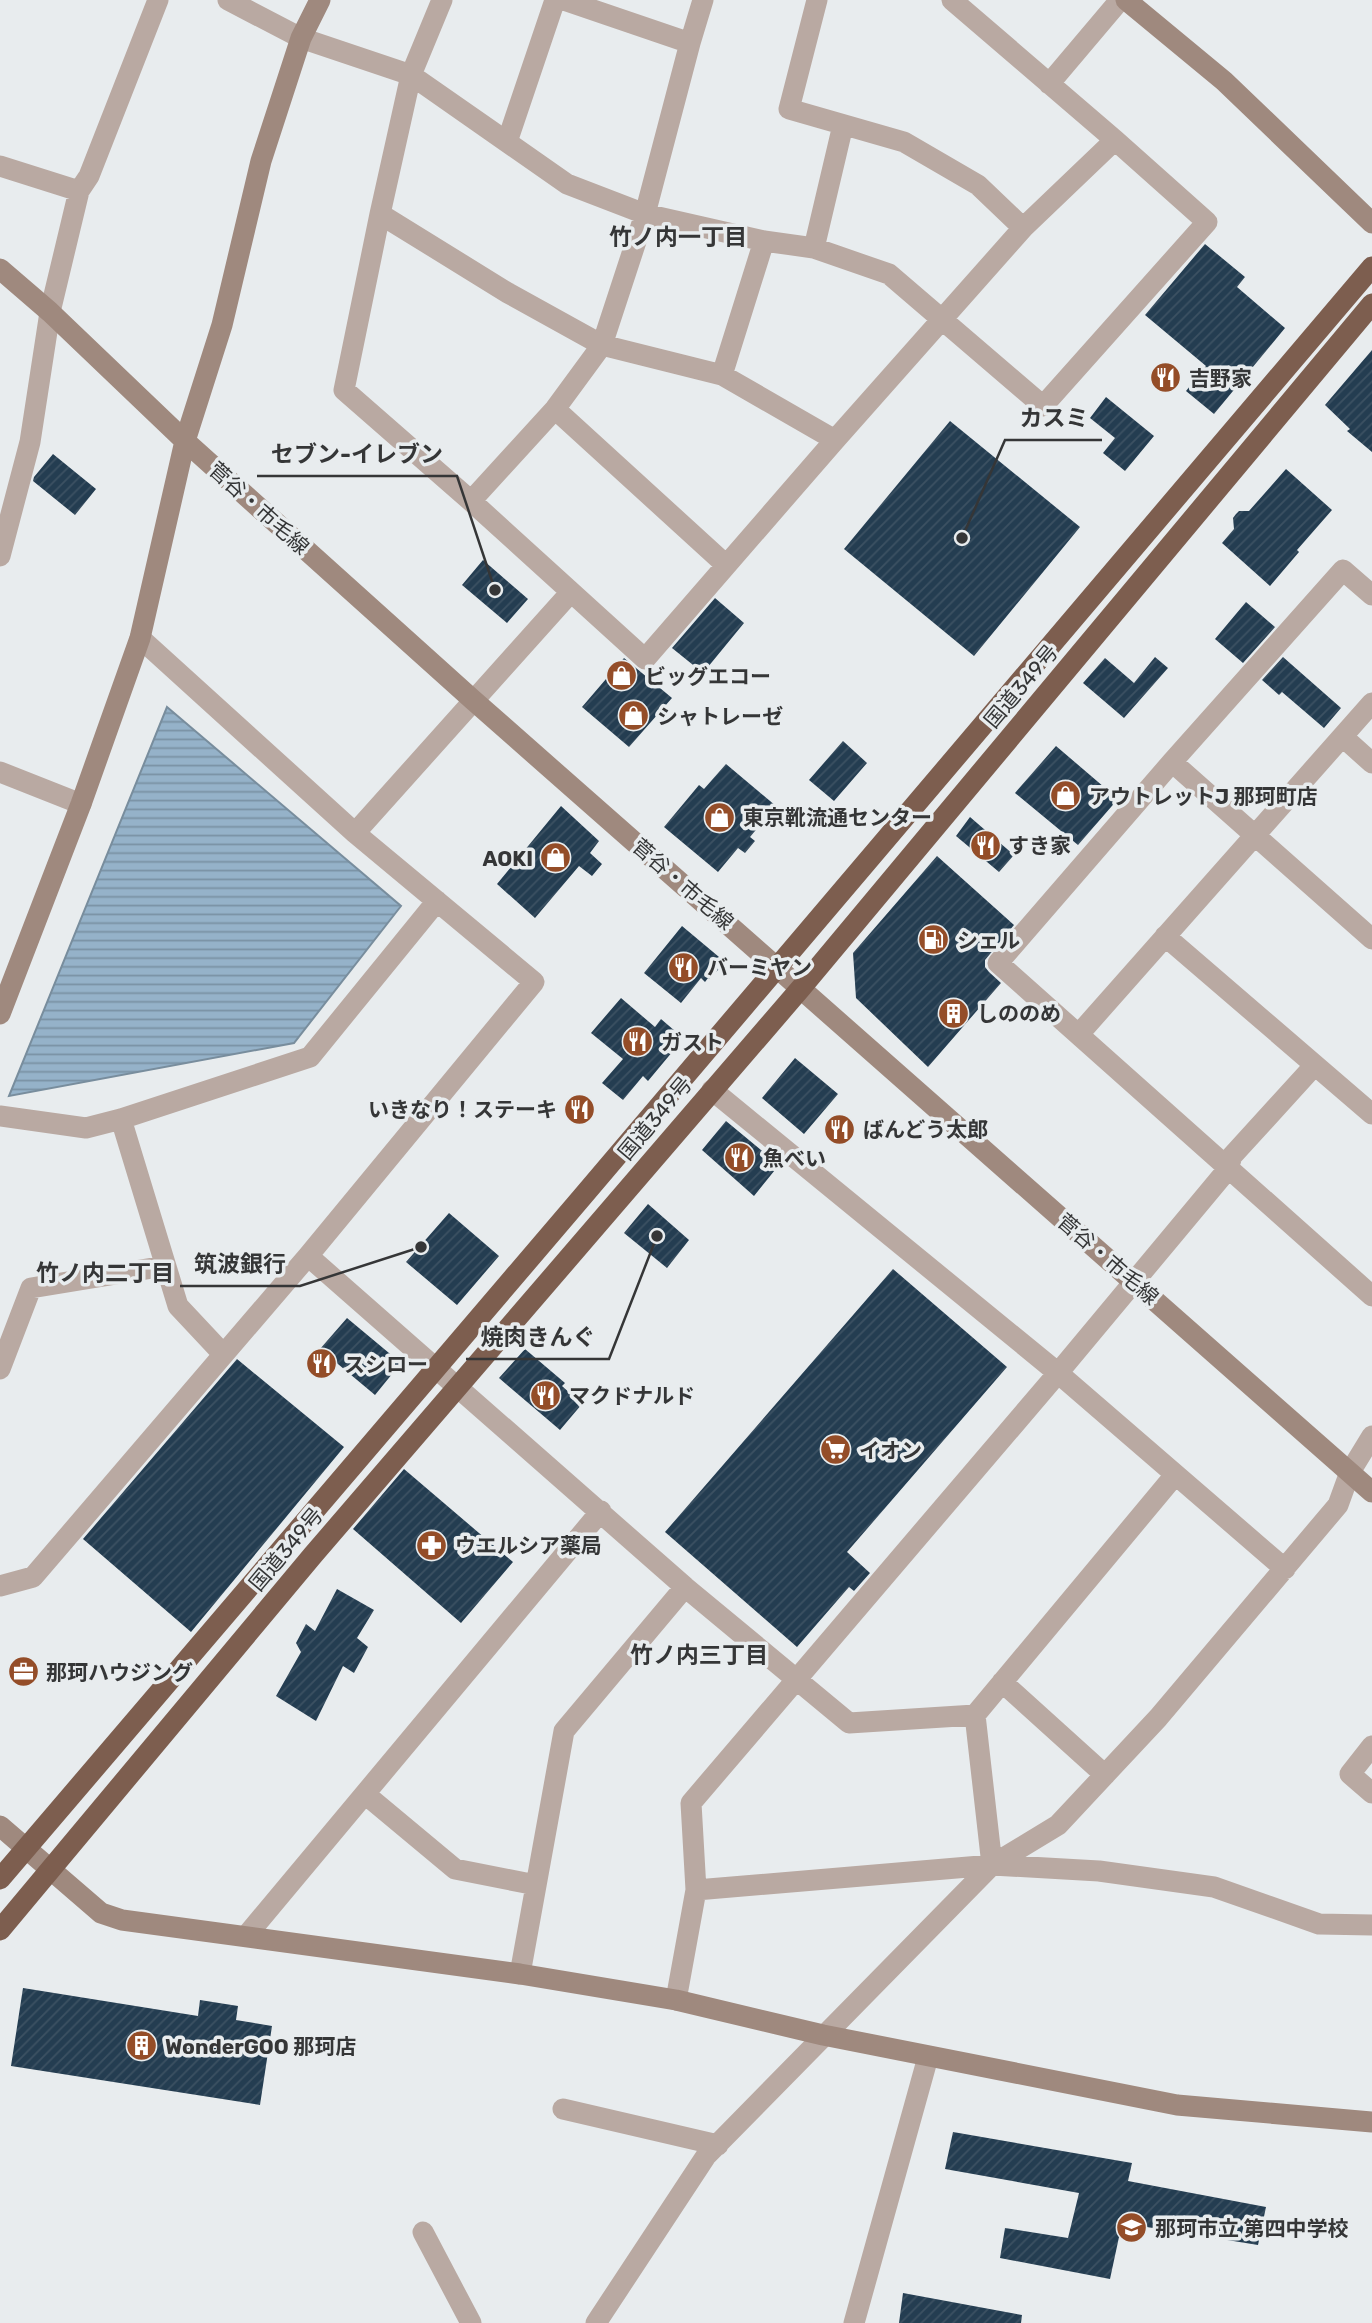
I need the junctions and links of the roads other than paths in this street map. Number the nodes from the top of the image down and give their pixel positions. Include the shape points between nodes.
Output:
1 (158, 0) edge
2 (228, 0) edge
3 (320, 0) edge
4 (442, 0) edge
5 (555, 0) edge
6 (564, 0) edge
7 (703, 0) edge
8 (817, 0) edge
9 (952, 0) edge
10 (1120, 0) edge
11 (1126, 0) edge
12 (301, 38) junction
13 (690, 43) junction
14 (411, 75) junction
15 (1049, 85) junction
16 (843, 125) junction
17 (1115, 140) junction
18 (507, 142) junction
19 (0, 166) edge
20 (79, 191) junction
21 (380, 214) junction
22 (646, 214) junction
23 (1372, 223) edge
24 (1023, 228) junction
25 (764, 242) junction
26 (814, 248) junction
27 (1372, 267) edge
28 (0, 269) edge
29 (1372, 304) edge
30 (50, 313) junction
31 (944, 319) junction
32 (602, 345) junction
33 (722, 375) junction
34 (555, 410) junction
35 (835, 440) junction
36 (185, 442) junction
37 (7, 498) edge
38 (471, 501) junction
39 (0, 556) edge
40 (726, 565) junction
41 (571, 592) junction
42 (1372, 594) edge
43 (140, 638) junction
44 (473, 700) junction
45 (1372, 703) edge
46 (1343, 737) junction
47 (1172, 762) junction
48 (1372, 763) edge
49 (0, 772) edge
50 (81, 804) junction
51 (355, 833) junction
52 (1254, 835) junction
53 (437, 901) junction
54 (1166, 936) junction
55 (1372, 939) edge
56 (778, 967) junction
57 (801, 988) junction
58 (0, 1014) edge
59 (1079, 1034) junction
60 (1314, 1066) junction
61 (712, 1090) junction
62 (1372, 1114) edge
63 (0, 1116) edge
64 (121, 1119) junction
65 (1228, 1169) junction
66 (309, 1256) junction
67 (165, 1266) junction
68 (1135, 1282) junction
69 (1372, 1296) edge
70 (223, 1354) junction
71 (0, 1368) edge
72 (435, 1368) junction
73 (1058, 1373) junction
74 (457, 1387) junction
75 (1372, 1436) edge
76 (1350, 1472) junction
77 (1175, 1475) junction
78 (1372, 1492) edge
79 (601, 1511) junction
80 (1285, 1570) junction
81 (0, 1586) edge
82 (685, 1587) junction
83 (796, 1681) junction
84 (1003, 1682) junction
85 (975, 1715) junction
86 (1372, 1746) edge
87 (1105, 1775) junction
88 (1372, 1793) edge
89 (365, 1794) junction
90 (0, 1826) edge
91 (26, 1848) junction
92 (992, 1865) junction
93 (51, 1870) junction
94 (0, 1879) edge
95 (536, 1885) junction
96 (696, 1890) junction
97 (1372, 1925) edge
98 (0, 1930) edge
99 (247, 1935) junction
100 (520, 1974) junction
101 (676, 2000) junction
102 (823, 2035) junction
103 (928, 2057) junction
104 (563, 2109) dead end
105 (1372, 2122) edge
106 (718, 2145) junction
107 (424, 2232) dead end
108 (471, 2323) edge
109 (596, 2323) edge
110 (853, 2323) edge

1 - 20 street via 89,176
2 - 12 street
3 - 12 street
4 - 14 street
5 - 18 street
6 - 13 street
7 - 13 street
8 - 16 street via 789,109
9 - 15 street
10 - 15 street
11 - 23 street via 1224,81
12 - 14 street
12 - 36 street via 261,161 222,325
13 - 22 street
14 - 18 street
14 - 21 street
15 - 17 street
16 - 24 street via 904,142 978,185
16 - 26 street
17 - 24 street
17 - 31 street via 1207,222 1043,406
18 - 22 street via 567,184
19 - 20 street
20 - 30 street
21 - 32 street
21 - 38 street via 344,390
22 - 25 street
22 - 32 street
24 - 31 street
25 - 26 street
25 - 33 street
26 - 31 street via 889,274
27 - 56 highway, 国道349号
28 - 30 street, 菅谷・市毛線
29 - 57 highway, 国道349号
30 - 36 street, 菅谷・市毛線
30 - 37 street via 30,442
31 - 35 street
32 - 33 street
32 - 34 street
33 - 35 street
34 - 38 street
34 - 40 street
35 - 40 street
36 - 43 street
36 - 44 street, 菅谷・市毛線
37 - 39 street
38 - 41 street
40 - 41 street via 645,659
41 - 44 street
42 - 47 street via 1343,570
43 - 50 street
43 - 51 street
44 - 51 street
44 - 56 street, 菅谷・市毛線
45 - 46 street
46 - 48 street
46 - 52 street
47 - 52 street
47 - 59 street via 998,963
49 - 50 street
50 - 58 street
51 - 53 street
52 - 54 street
52 - 55 street
53 - 64 street via 310,1057
53 - 66 street via 534,982
54 - 59 street
54 - 60 street
56 - 57 street, 菅谷・市毛線
56 - 72 highway, 国道349号
57 - 61 highway, 国道349号
57 - 68 street, 菅谷・市毛線
59 - 65 street
60 - 62 street
60 - 65 street via 1232,1156
61 - 73 street
61 - 74 highway, 国道349号
63 - 64 street via 86,1128
64 - 67 street
65 - 68 street
65 - 69 street
66 - 70 street
66 - 72 street
67 - 70 street via 178,1306
67 - 71 street via 31,1288
68 - 73 street
68 - 76 street, 菅谷・市毛線
70 - 81 street via 33,1577
72 - 74 street
72 - 91 highway, 国道349号
73 - 77 street
73 - 83 street
74 - 79 street
74 - 93 highway, 国道349号
75 - 76 street
76 - 78 street, 菅谷・市毛線
76 - 80 street via 1338,1505
77 - 80 street
77 - 84 street
79 - 82 street
79 - 89 street
80 - 87 street
82 - 83 street
82 - 95 street via 564,1731
83 - 85 street via 849,1723
83 - 96 street via 691,1803
84 - 85 street
84 - 87 street
85 - 92 street
86 - 88 street via 1350,1774
87 - 92 street via 1058,1825
89 - 95 street via 455,1869
89 - 99 street
90 - 91 street
91 - 93 street
91 - 94 highway, 国道349号
92 - 96 street
92 - 97 street via 1099,1871 1214,1887 1319,1923
92 - 102 street
93 - 98 highway, 国道349号
93 - 99 street via 101,1913 122,1920
95 - 100 street
96 - 101 street
99 - 100 street
100 - 101 street
101 - 102 street
102 - 103 street
102 - 106 street
103 - 105 street via 1177,2105
103 - 110 street
104 - 106 street
106 - 109 street via 706,2156
107 - 108 street

